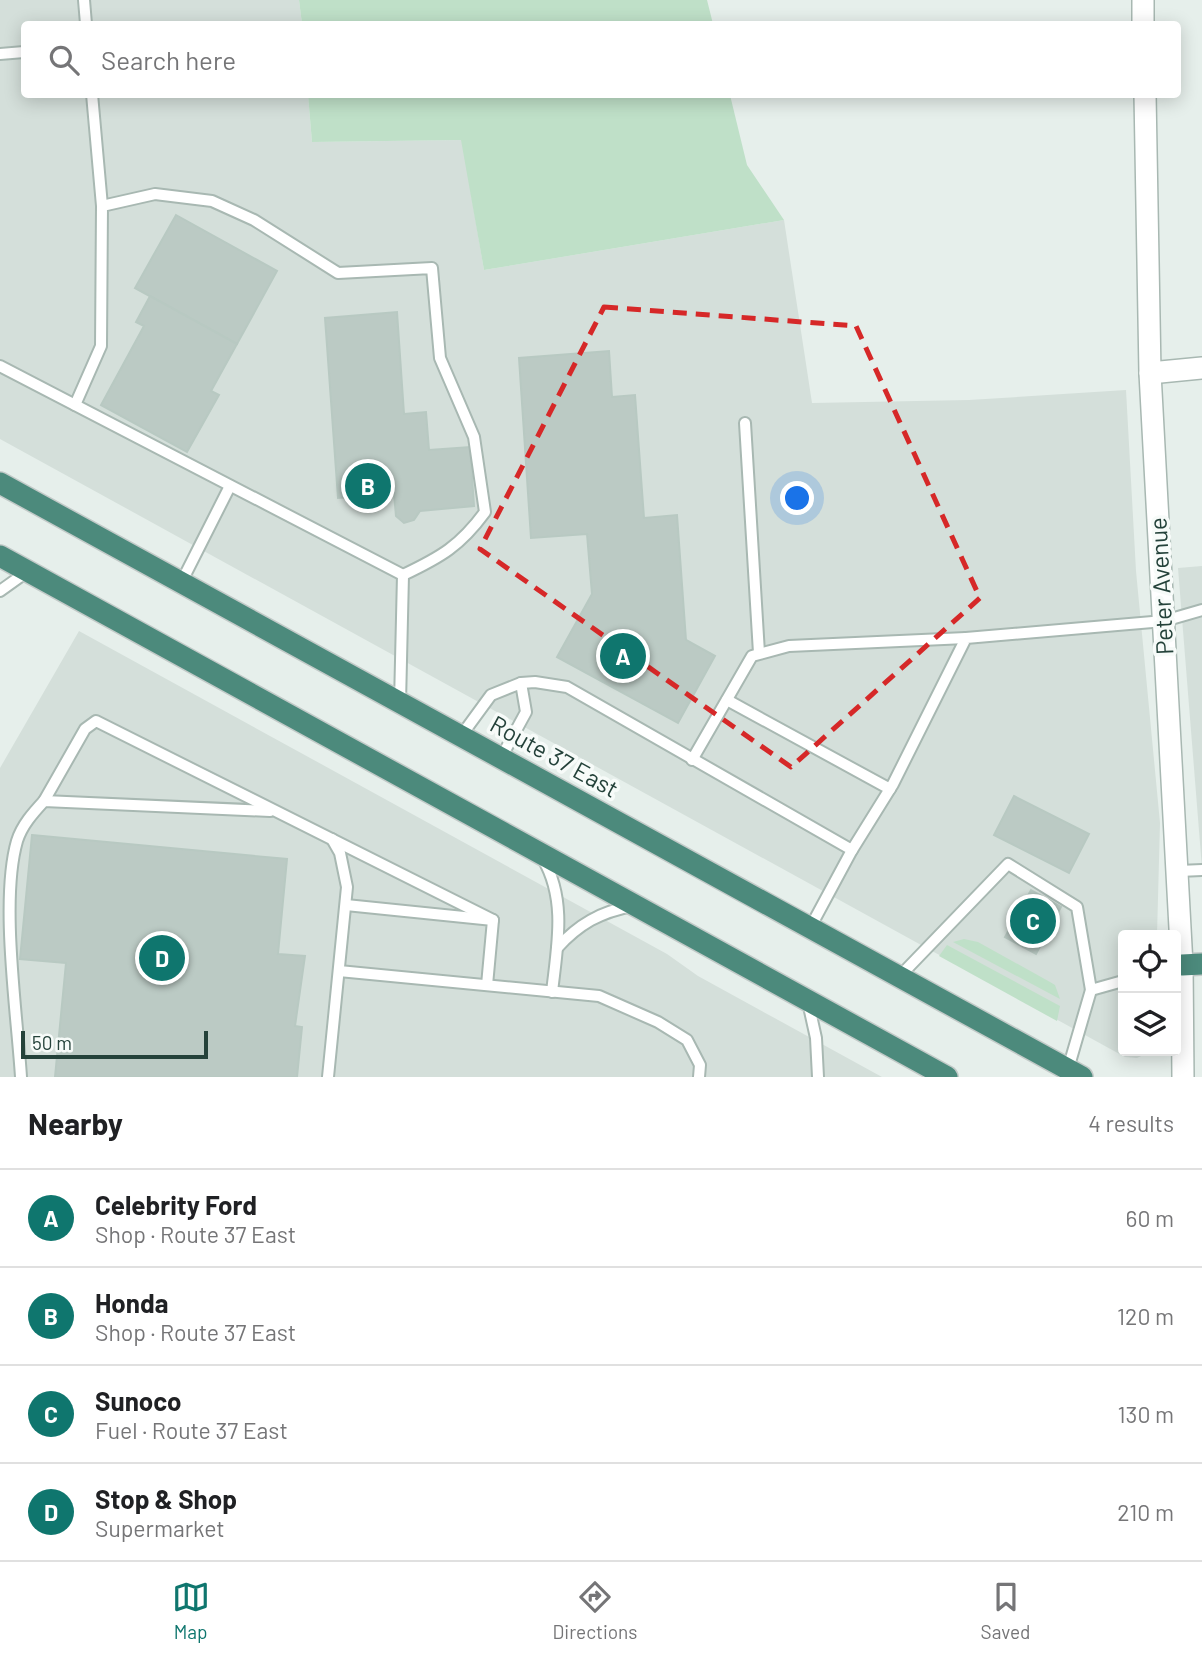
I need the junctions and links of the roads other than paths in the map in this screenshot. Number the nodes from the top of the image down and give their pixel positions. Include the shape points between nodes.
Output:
1 (84, 0) edge
2 (1143, 0) edge
3 (86, 21) edge
4 (1143, 21) edge
5 (21, 52) edge
6 (0, 54) edge
7 (92, 98) edge
8 (1145, 98) edge
9 (103, 205) junction
10 (0, 366) edge
11 (1202, 368) edge
12 (1150, 373) junction
13 (75, 405) junction
14 (745, 424) dead end
15 (0, 483) edge
16 (230, 486) junction
17 (0, 556) edge
18 (27, 571) junction
19 (403, 575) junction
20 (181, 583) junction
21 (0, 591) edge
22 (1202, 610) edge
23 (1164, 621) junction
24 (966, 638) junction
25 (759, 653) junction
26 (521, 683) junction
27 (727, 700) junction
28 (400, 703) junction
29 (461, 736) junction
30 (501, 758) junction
31 (692, 760) junction
32 (890, 789) junction
33 (44, 801) junction
34 (276, 812) junction
35 (332, 839) junction
36 (852, 850) junction
37 (538, 851) junction
38 (1202, 870) edge
39 (1179, 871) junction
40 (346, 905) junction
41 (635, 905) junction
42 (493, 920) junction
43 (810, 928) junction
44 (557, 948) junction
45 (1187, 965) edge
46 (339, 971) junction
47 (899, 977) junction
48 (1118, 982) edge
49 (487, 985) junction
50 (1091, 990) junction
51 (552, 992) junction
52 (808, 1002) junction
53 (1075, 1073) edge
54 (21, 1077) edge
55 (328, 1077) edge
56 (699, 1077) edge
57 (818, 1077) edge
58 (947, 1077) edge
59 (1183, 1077) edge

1 - 3 lane
2 - 4 street
5 - 6 lane
7 - 9 lane
8 - 12 street, Peter Avenue
9 - 13 lane via 101,346
9 - 19 lane via 155,194 212,201 254,220 338,273 432,268 440,358 474,437 485,512 465,539
10 - 13 lane
11 - 12 street
12 - 23 street, Peter Avenue
13 - 16 lane
14 - 25 lane
15 - 20 highway, Route 37 East
16 - 19 lane
16 - 20 lane
17 - 18 highway
18 - 21 lane
18 - 37 highway
19 - 28 lane
20 - 28 highway, Route 37 East
22 - 23 lane
23 - 24 lane
23 - 39 street, Peter Avenue
24 - 25 lane via 789,646
24 - 32 lane
25 - 27 lane via 752,656
26 - 29 lane via 492,695
26 - 30 lane via 526,712
26 - 31 lane via 567,687
27 - 31 lane
27 - 32 lane
28 - 29 highway, Route 37 East
29 - 30 highway, Route 37 East
30 - 43 highway, Route 37 East
31 - 36 lane
32 - 36 lane
33 - 34 lane
33 - 34 lane via 85,729 96,721
33 - 54 lane via 17,841 9,902
34 - 35 lane
35 - 40 lane via 344,869
35 - 42 lane
36 - 43 lane
37 - 41 highway
37 - 44 lane via 556,887
38 - 39 lane
39 - 45 street, Peter Avenue
40 - 42 lane
40 - 46 lane
41 - 44 lane via 593,918 575,928
41 - 52 highway
42 - 49 lane
43 - 47 highway, Route 37 East
44 - 51 lane
45 - 59 street, Peter Avenue
46 - 49 lane
46 - 55 lane
47 - 50 lane via 1008,864 1077,907
47 - 53 highway, Route 37 East
48 - 50 lane
49 - 51 lane
50 - 53 lane
51 - 56 lane via 599,996 658,1022 687,1040 700,1065
52 - 57 lane
52 - 58 highway

